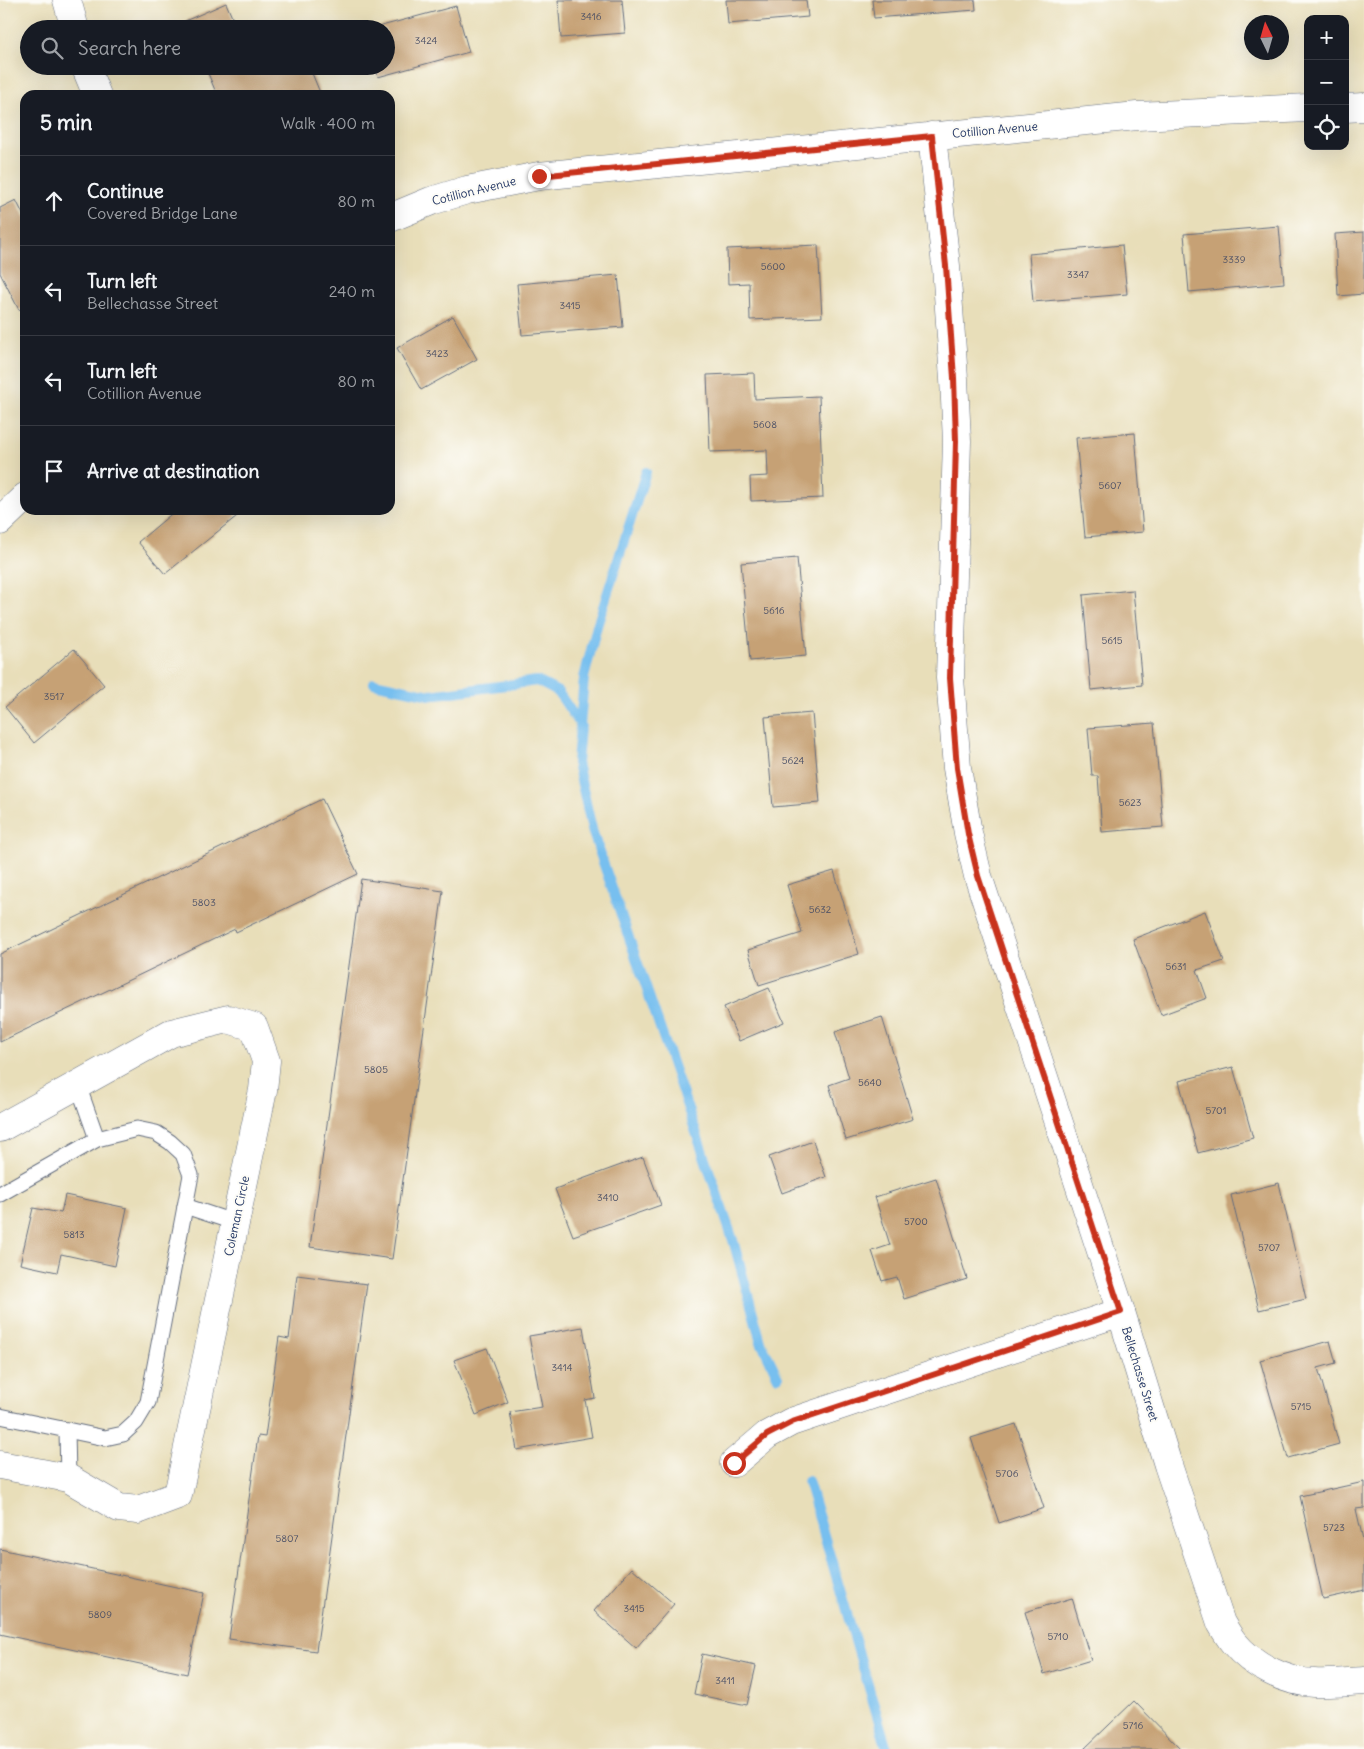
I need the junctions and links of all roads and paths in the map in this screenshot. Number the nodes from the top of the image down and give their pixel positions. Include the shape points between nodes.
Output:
1 (67, 0) edge
2 (73, 20) edge
3 (89, 75) edge
4 (95, 90) edge
5 (1364, 107) edge
6 (1304, 108) edge
7 (1349, 108) edge
8 (932, 136) junction
9 (395, 216) edge
10 (20, 502) edge
11 (0, 521) edge
12 (78, 1085) junction
13 (0, 1128) edge
14 (96, 1139) junction
15 (0, 1194) edge
16 (185, 1206) junction
17 (236, 1223) junction
18 (1121, 1312) junction
19 (0, 1416) edge
20 (68, 1430) junction
21 (734, 1463) dead end
22 (0, 1465) edge
23 (68, 1478) junction
24 (1364, 1681) edge

1 - 2 street
3 - 4 street
5 - 7 street
6 - 8 street, Cotillion Avenue via 1137,116
8 - 9 street, Cotillion Avenue via 539,176 467,190 431,200
8 - 18 street, Bellechasse Street via 954,378 956,441 950,678 957,768 978,876
10 - 11 street
12 - 13 street, Coleman Circle
12 - 14 lane
12 - 17 street, Coleman Circle via 171,1034 228,1020 254,1027 266,1061 264,1090
14 - 15 lane
14 - 16 lane via 137,1129 156,1133 170,1142 182,1154 191,1174
16 - 17 lane
16 - 20 lane via 148,1402 136,1422 123,1434 105,1438
17 - 23 street, Coleman Circle via 178,1495 138,1510 119,1508
18 - 21 street via 792,1422 767,1435
18 - 24 street, Bellechasse Street via 1221,1623 1234,1643 1257,1664 1293,1680 1315,1684
19 - 20 lane
20 - 23 lane
22 - 23 street, Coleman Circle

